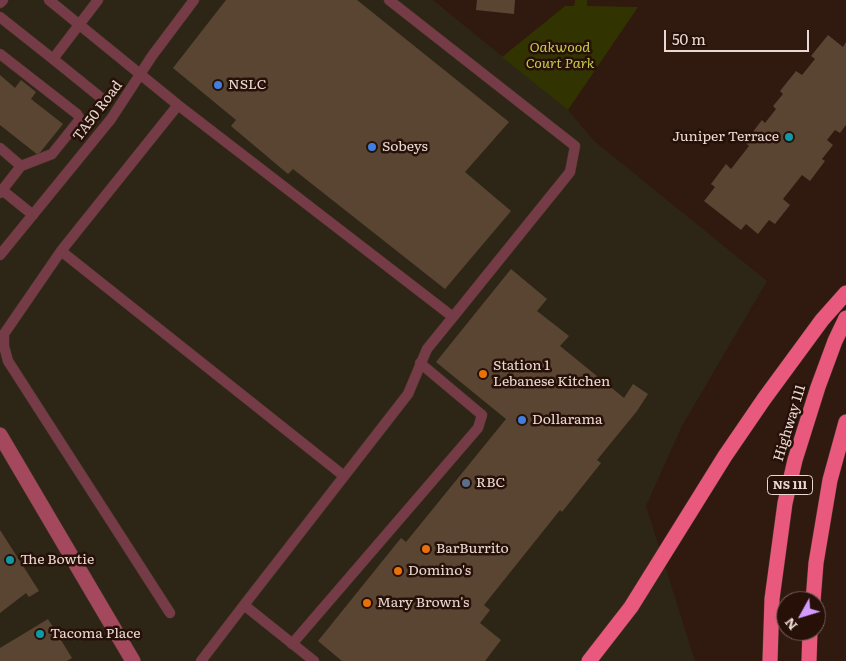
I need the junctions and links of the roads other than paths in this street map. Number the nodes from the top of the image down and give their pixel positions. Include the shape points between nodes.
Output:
1 (3, 0) edge
2 (49, 0) edge
3 (98, 0) edge
4 (194, 0) edge
5 (389, 0) edge
6 (0, 4) edge
7 (0, 17) edge
8 (78, 25) junction
9 (0, 54) edge
10 (53, 58) junction
11 (142, 74) junction
12 (105, 100) dead end
13 (178, 105) junction
14 (0, 148) edge
15 (21, 166) junction
16 (1, 192) edge
17 (33, 215) junction
18 (61, 251) junction
19 (0, 255) edge
20 (846, 293) edge
21 (453, 317) junction
22 (846, 318) edge
23 (420, 363) junction
24 (846, 422) edge
25 (0, 435) edge
26 (344, 476) junction
27 (814, 591) edge
28 (244, 605) junction
29 (170, 613) dead end
30 (810, 641) edge
31 (292, 644) junction
32 (133, 661) edge
33 (201, 661) edge
34 (314, 661) edge
35 (589, 661) edge
36 (770, 661) edge
37 (809, 661) edge

1 - 6 lane
2 - 8 lane, TA50 Road
3 - 8 lane
4 - 11 lane
5 - 21 lane via 575,146 570,172
7 - 10 lane
8 - 10 lane
8 - 11 lane, TA50 Road
9 - 15 lane via 80,119 52,154
10 - 12 lane
11 - 13 lane
11 - 17 lane, TA50 Road via 111,119
13 - 18 lane
13 - 21 lane
14 - 15 lane
15 - 16 lane
16 - 17 lane
17 - 19 lane, TA50 Road
18 - 26 lane
18 - 29 lane via 4,334 8,361
20 - 35 highway via 764,399 630,607
21 - 23 lane via 426,349
22 - 36 highway, Highway 111 / NS 111 via 815,396 785,503 772,599
23 - 26 lane via 408,394
23 - 31 lane via 482,415 478,428
24 - 27 highway, NS 111 via 830,480
25 - 32 street
26 - 28 lane
28 - 31 lane
28 - 33 lane
30 - 37 highway
31 - 34 lane

